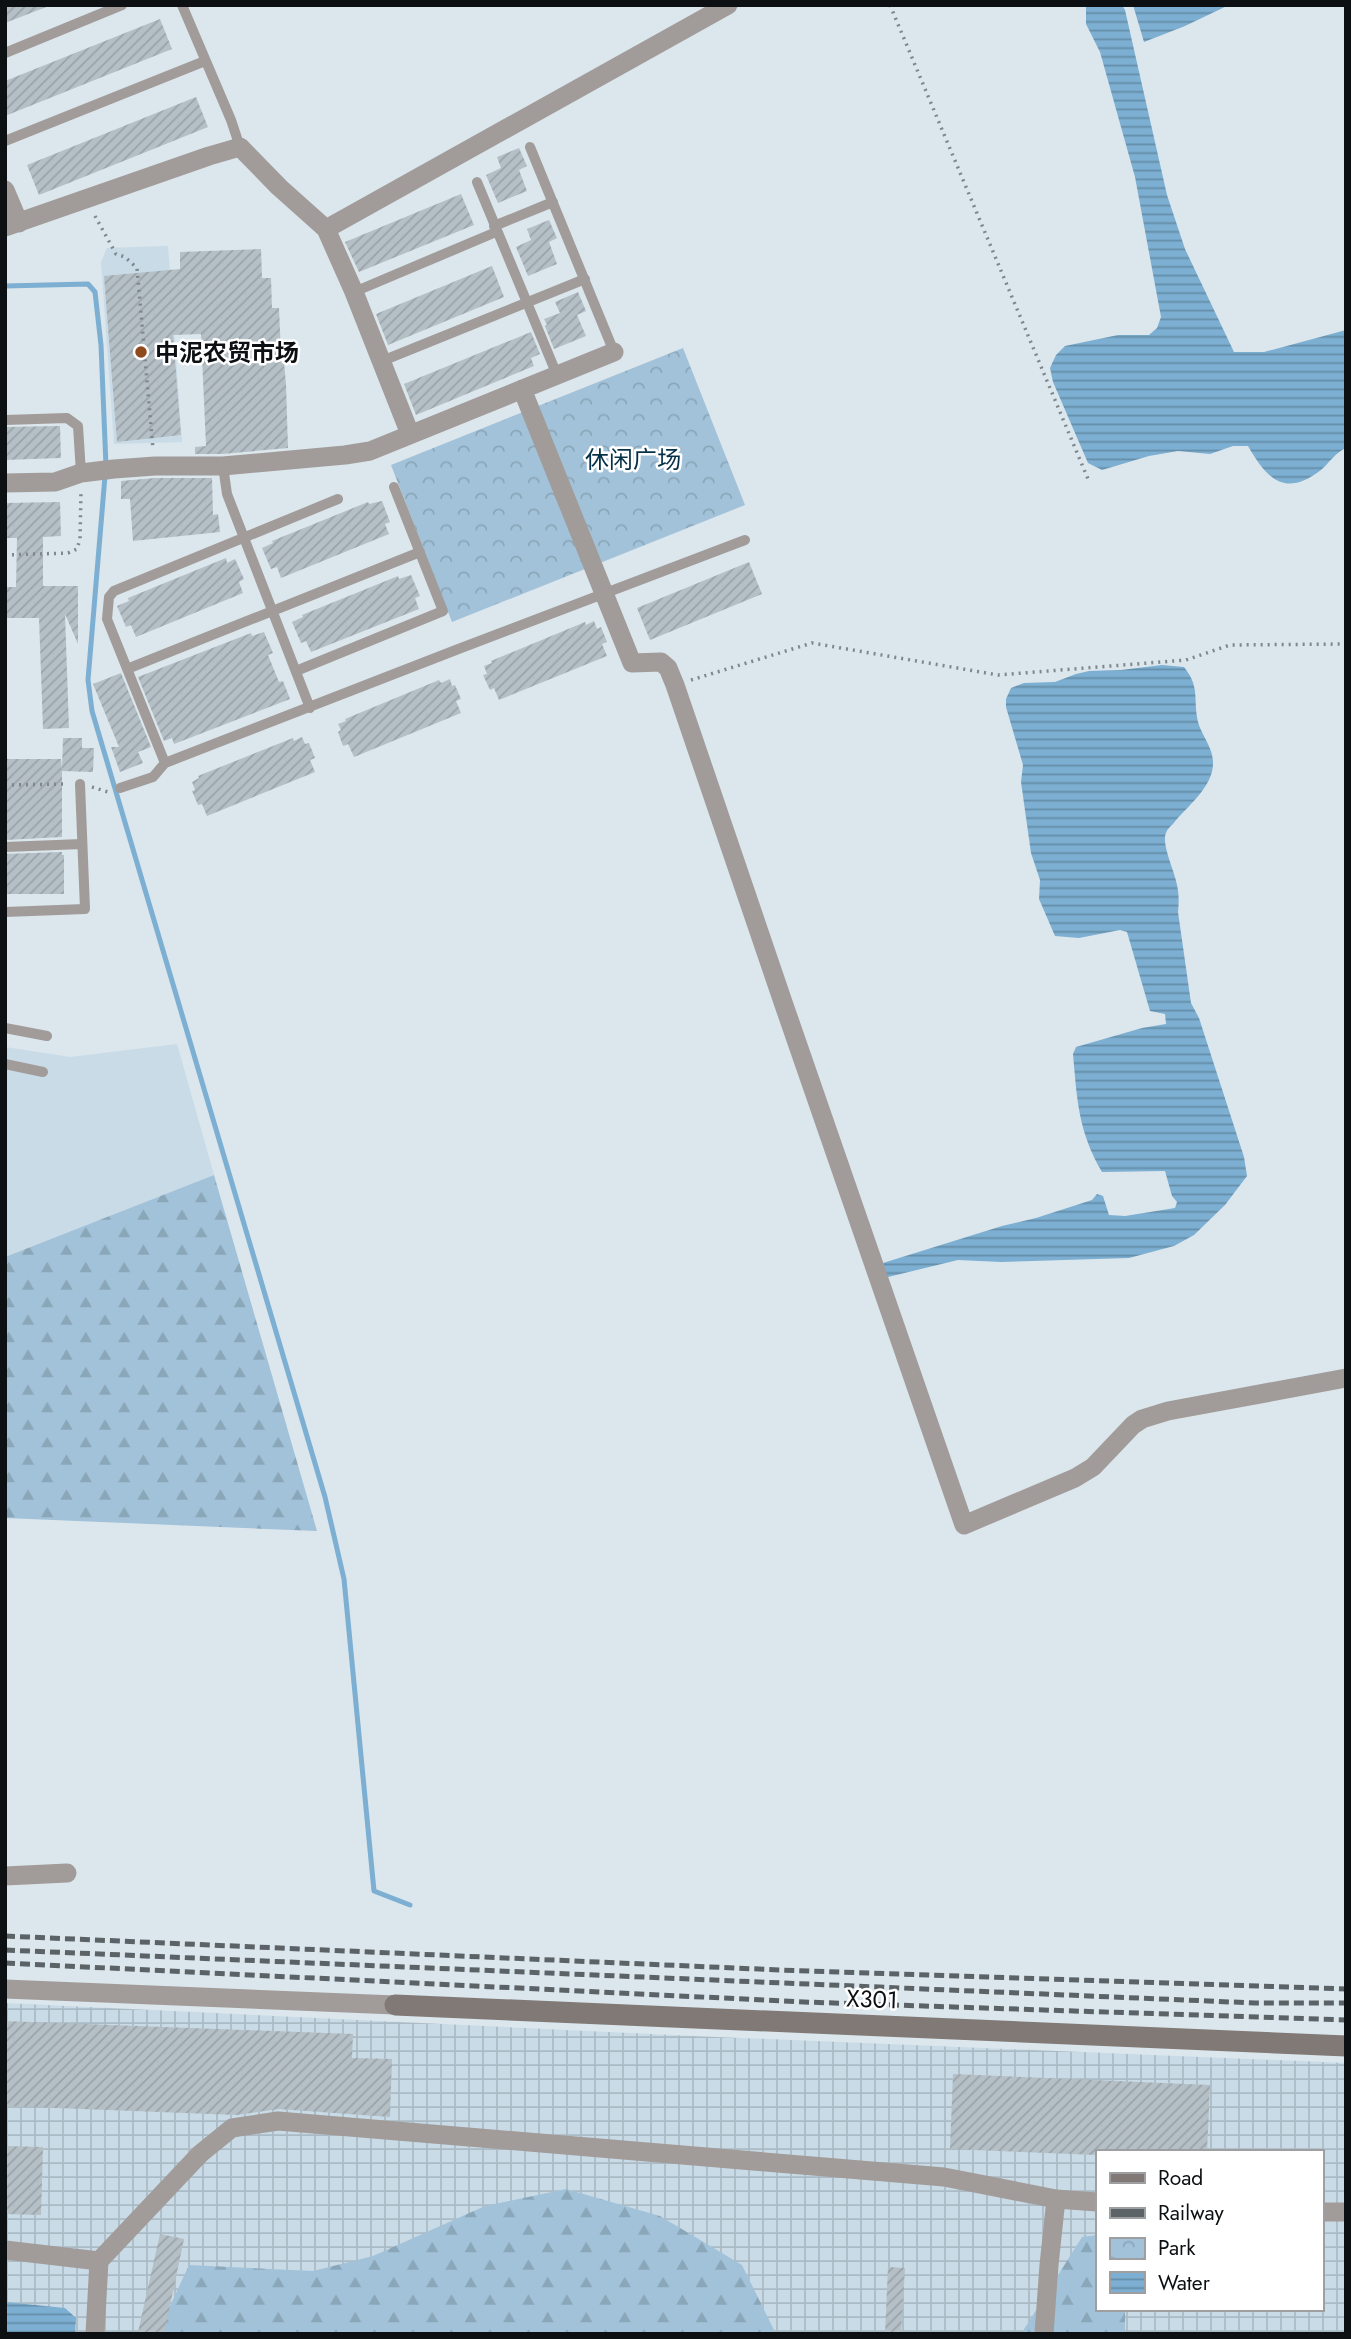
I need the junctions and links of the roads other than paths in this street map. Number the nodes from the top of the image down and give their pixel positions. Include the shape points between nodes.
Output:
1 (122, 5) edge
2 (182, 5) edge
3 (728, 5) edge
4 (5, 53) edge
5 (205, 61) junction
6 (5, 141) edge
7 (240, 147) junction
8 (530, 147) dead end
9 (477, 182) dead end
10 (5, 190) edge
11 (553, 202) junction
12 (12, 225) edge
13 (327, 229) junction
14 (495, 229) junction
15 (585, 279) junction
16 (354, 292) junction
17 (526, 302) junction
18 (614, 352) joint
19 (382, 361) junction
20 (557, 376) junction
21 (522, 389) junction
22 (5, 420) edge
23 (410, 434) junction
24 (223, 466) junction
25 (96, 471) junction
26 (5, 483) edge
27 (394, 487) dead end
28 (338, 499) dead end
29 (243, 538) junction
30 (745, 540) dead end
31 (420, 552) junction
32 (606, 594) junction
33 (272, 612) junction
34 (127, 669) junction
35 (296, 671) junction
36 (310, 708) junction
37 (165, 763) junction
38 (80, 783) road end
39 (120, 788) dead end
40 (82, 844) junction
41 (5, 847) edge
42 (5, 912) edge
43 (5, 1028) edge
44 (47, 1035) dead end
45 (5, 1063) edge
46 (43, 1072) dead end
47 (1346, 1378) edge
48 (67, 1873) dead end
49 (5, 1876) edge
50 (5, 1989) edge
51 (396, 2006) joint
52 (1346, 2046) edge
53 (1056, 2199) junction
54 (1096, 2202) edge
55 (1323, 2211) edge
56 (1346, 2213) edge
57 (5, 2250) edge
58 (99, 2261) junction
59 (95, 2334) edge
60 (1044, 2334) edge

1 - 4 lane
2 - 5 lane
3 - 13 street
5 - 6 lane
5 - 7 lane
7 - 12 street
7 - 13 street
8 - 11 lane
9 - 14 lane
10 - 12 street
11 - 14 lane
11 - 15 lane
13 - 16 street
14 - 16 lane
14 - 17 lane
15 - 17 lane
15 - 18 lane
16 - 19 street
17 - 19 lane
17 - 20 lane
18 - 20 street
19 - 23 street
20 - 21 street
21 - 23 street
21 - 32 street
22 - 25 lane via 67,418 78,426
23 - 24 street via 370,451
24 - 25 street
24 - 29 lane via 227,494
25 - 26 street via 55,482
27 - 31 lane
28 - 29 lane
29 - 33 lane
29 - 34 lane via 109,597 107,619
30 - 32 lane
31 - 33 lane
31 - 35 lane via 443,611
32 - 36 lane
32 - 47 street via 632,663 661,662 675,685 964,1525 1076,1478 1142,1419
33 - 34 lane
33 - 35 lane
34 - 37 lane
35 - 36 lane
36 - 37 lane
37 - 39 lane via 153,778
38 - 40 lane
40 - 41 lane
40 - 42 lane via 85,908
43 - 44 lane
45 - 46 lane
48 - 49 street
50 - 51 street
51 - 52 main road, X301 / X301
53 - 54 street
53 - 58 street via 944,2176 278,2121 232,2128 200,2154
53 - 60 street
55 - 56 street
57 - 58 street
58 - 59 street

